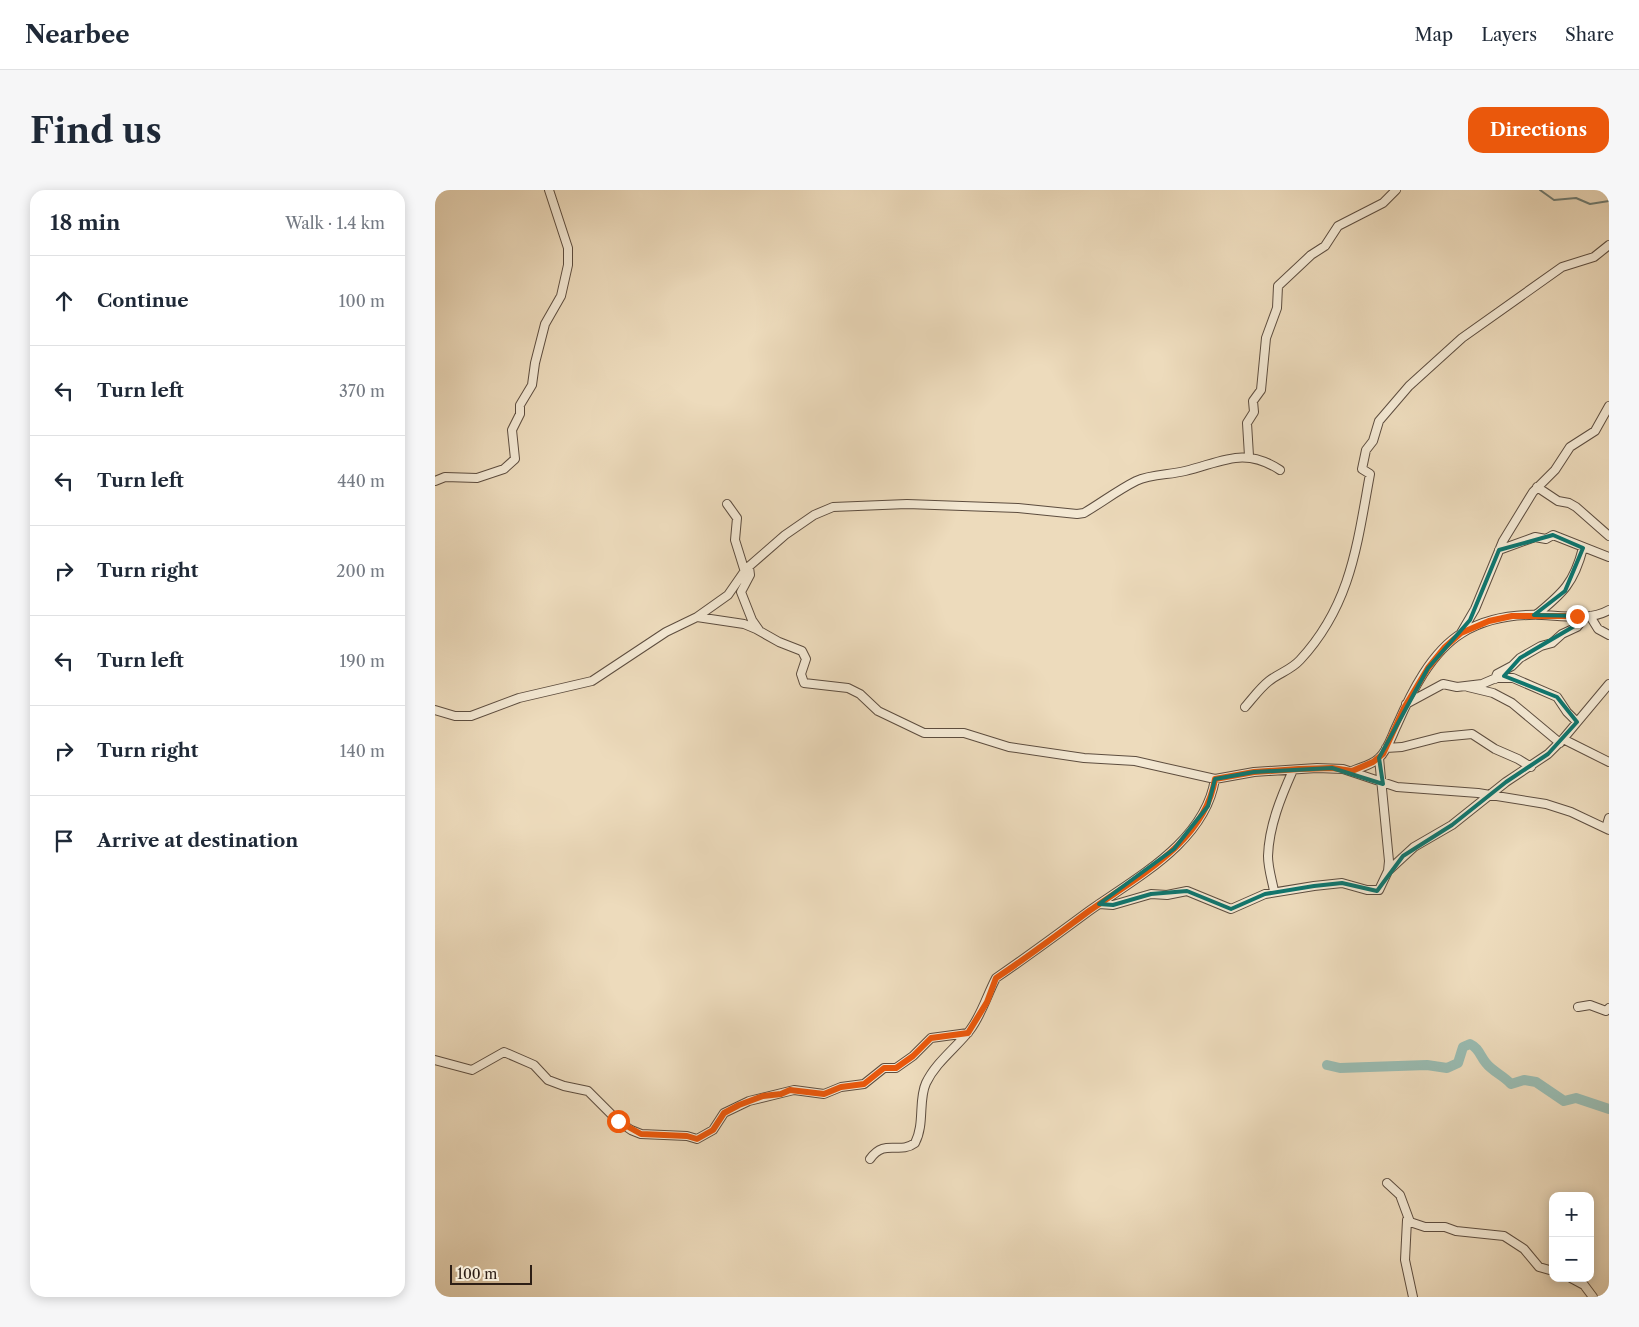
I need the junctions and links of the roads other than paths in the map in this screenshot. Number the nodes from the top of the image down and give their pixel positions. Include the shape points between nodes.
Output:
1 (549, 190) edge
2 (1396, 190) edge
3 (1609, 246) edge
4 (1609, 406) edge
5 (1249, 456) junction
6 (1280, 470) dead end
7 (435, 481) edge
8 (1537, 487) junction
9 (727, 504) dead end
10 (1609, 536) edge
11 (1583, 548) junction
12 (1499, 550) junction
13 (1609, 556) edge
14 (747, 569) junction
15 (1609, 610) edge
16 (1536, 615) junction
17 (1588, 616) junction
18 (697, 617) junction
19 (759, 630) junction
20 (1461, 633) junction
21 (1609, 636) edge
22 (1495, 679) junction
23 (1609, 684) edge
24 (1467, 686) junction
25 (1407, 704) junction
26 (1245, 707) dead end
27 (435, 710) edge
28 (1577, 722) junction
29 (1562, 741) junction
30 (1386, 748) junction
31 (1379, 758) junction
32 (1609, 762) edge
33 (1531, 767) junction
34 (1293, 770) junction
35 (1352, 771) junction
36 (1215, 779) junction
37 (1383, 783) junction
38 (1491, 795) junction
39 (1609, 818) edge
40 (1607, 829) edge
41 (1388, 871) junction
42 (1274, 891) junction
43 (1099, 904) junction
44 (1578, 1007) dead end
45 (1609, 1009) edge
46 (968, 1033) junction
47 (435, 1060) edge
48 (870, 1159) dead end
49 (1387, 1183) dead end
50 (1407, 1220) junction
51 (1549, 1270) edge
52 (1578, 1282) edge
53 (1413, 1297) edge
54 (1593, 1297) edge

1 - 7 street via 568,248 568,265 561,296 545,324 532,385 522,401 512,430 515,459 504,469 477,478 445,477
2 - 5 street via 1383,203 1337,226 1325,246 1278,286 1277,308 1266,338 1261,390 1253,401 1254,412 1247,423
3 - 26 street via 1594,257 1568,264 1487,319 1409,386 1379,421 1373,441 1363,457 1361,469 1370,474 1361,534 1338,607 1302,658 1267,682
4 - 8 street via 1595,431 1570,447 1555,470
5 - 6 street
5 - 14 street via 1217,460 1185,471 1143,478 1077,514 1018,508 907,504 833,507 797,525
8 - 10 street via 1558,501 1576,507
8 - 12 street
9 - 14 street via 737,518 735,540
11 - 12 street via 1553,535
11 - 13 street
11 - 16 street via 1565,590
12 - 20 street via 1475,609
14 - 18 street via 728,595
14 - 19 street via 750,575 741,592
15 - 17 street
16 - 17 street
16 - 20 street via 1502,618
17 - 21 street via 1598,629
17 - 22 street via 1552,643 1520,658 1497,674
18 - 19 street via 744,624
18 - 27 street via 666,632 592,681 519,698 471,716 455,716
19 - 36 street via 804,654 806,662 801,674 804,683 847,688 860,694 878,711 918,731 964,733 1009,747 1083,758 1135,761
20 - 25 street via 1437,656
22 - 24 street
22 - 28 street via 1513,678 1550,693 1560,700
23 - 28 street
24 - 25 street via 1443,684
24 - 29 street via 1493,693 1512,703
25 - 30 street
28 - 29 street
29 - 32 street
29 - 33 street
30 - 31 street
30 - 33 street via 1472,734
31 - 35 street
31 - 37 street
33 - 38 street
34 - 35 street via 1332,768
34 - 36 street
34 - 42 street via 1270,843 1268,857
35 - 37 street
36 - 43 street via 1208,806 1181,840 1148,870
37 - 38 street
37 - 41 street
38 - 40 street via 1560,807
38 - 41 street via 1452,826 1414,847
39 - 40 street
41 - 42 street via 1377,891 1342,883
42 - 43 street via 1231,909 1187,891 1151,894 1113,905
43 - 46 street via 996,978 987,1002
44 - 45 street via 1590,1005 1606,1011
46 - 47 street via 931,1038 896,1068 884,1068 864,1084 841,1087 824,1094 790,1090 739,1105 724,1113 713,1130 697,1139 641,1134 631,1130 588,1091 548,1080 534,1065 504,1052 471,1070
46 - 48 street via 927,1081 915,1144 906,1148 890,1146 878,1150
49 - 50 street via 1400,1195
50 - 51 street via 1425,1227 1505,1236 1523,1249 1539,1267
50 - 53 street via 1405,1260
52 - 54 street

